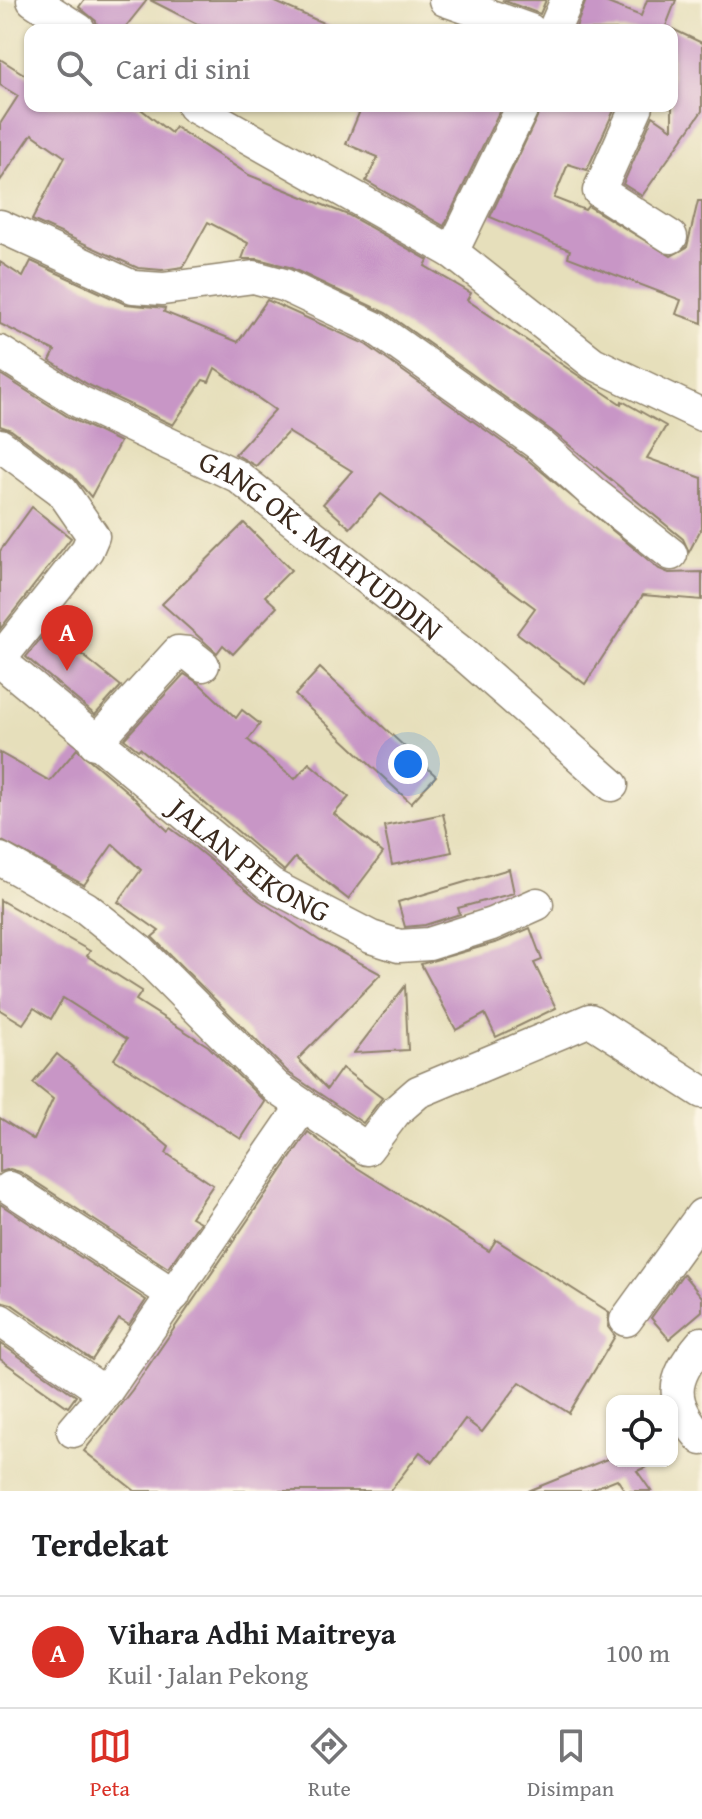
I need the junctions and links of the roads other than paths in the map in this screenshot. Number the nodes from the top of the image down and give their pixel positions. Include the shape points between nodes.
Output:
1 (33, 0) edge
2 (445, 0) edge
3 (567, 0) edge
4 (70, 24) edge
5 (513, 24) edge
6 (557, 24) edge
7 (204, 112) edge
8 (520, 112) edge
9 (634, 112) edge
10 (0, 226) edge
11 (671, 237) dead end
12 (452, 252) junction
13 (0, 352) edge
14 (702, 415) edge
15 (0, 445) edge
16 (671, 554) dead end
17 (0, 660) edge
18 (203, 665) dead end
19 (95, 743) junction
20 (612, 785) dead end
21 (0, 859) edge
22 (537, 904) dead end
23 (702, 1092) edge
24 (302, 1107) junction
25 (10, 1188) dead end
26 (702, 1215) edge
27 (174, 1295) junction
28 (0, 1320) edge
29 (626, 1320) dead end
30 (702, 1343) edge
31 (105, 1393) junction
32 (73, 1431) dead end
33 (702, 1439) edge

1 - 4 street
2 - 5 street
3 - 6 street
7 - 12 street
8 - 12 street
9 - 11 street via 599,191
10 - 16 street via 133,287 163,289 254,277 284,285 375,328 541,446
12 - 14 street via 593,363
13 - 20 street, GANG OK. MAHYUDDIN via 80,402 237,476 462,653
15 - 17 street via 62,491 93,536
17 - 19 street, JALAN PEKONG
18 - 19 street via 178,652
19 - 22 street, JALAN PEKONG via 271,885 371,937 399,946 429,944
21 - 24 street via 86,908 141,952 244,1057
23 - 24 street via 590,1020 418,1092 367,1149
24 - 27 street
25 - 27 street
26 - 29 street
27 - 31 street
28 - 31 street
30 - 33 street via 681,1371 677,1387 684,1419
31 - 32 street

